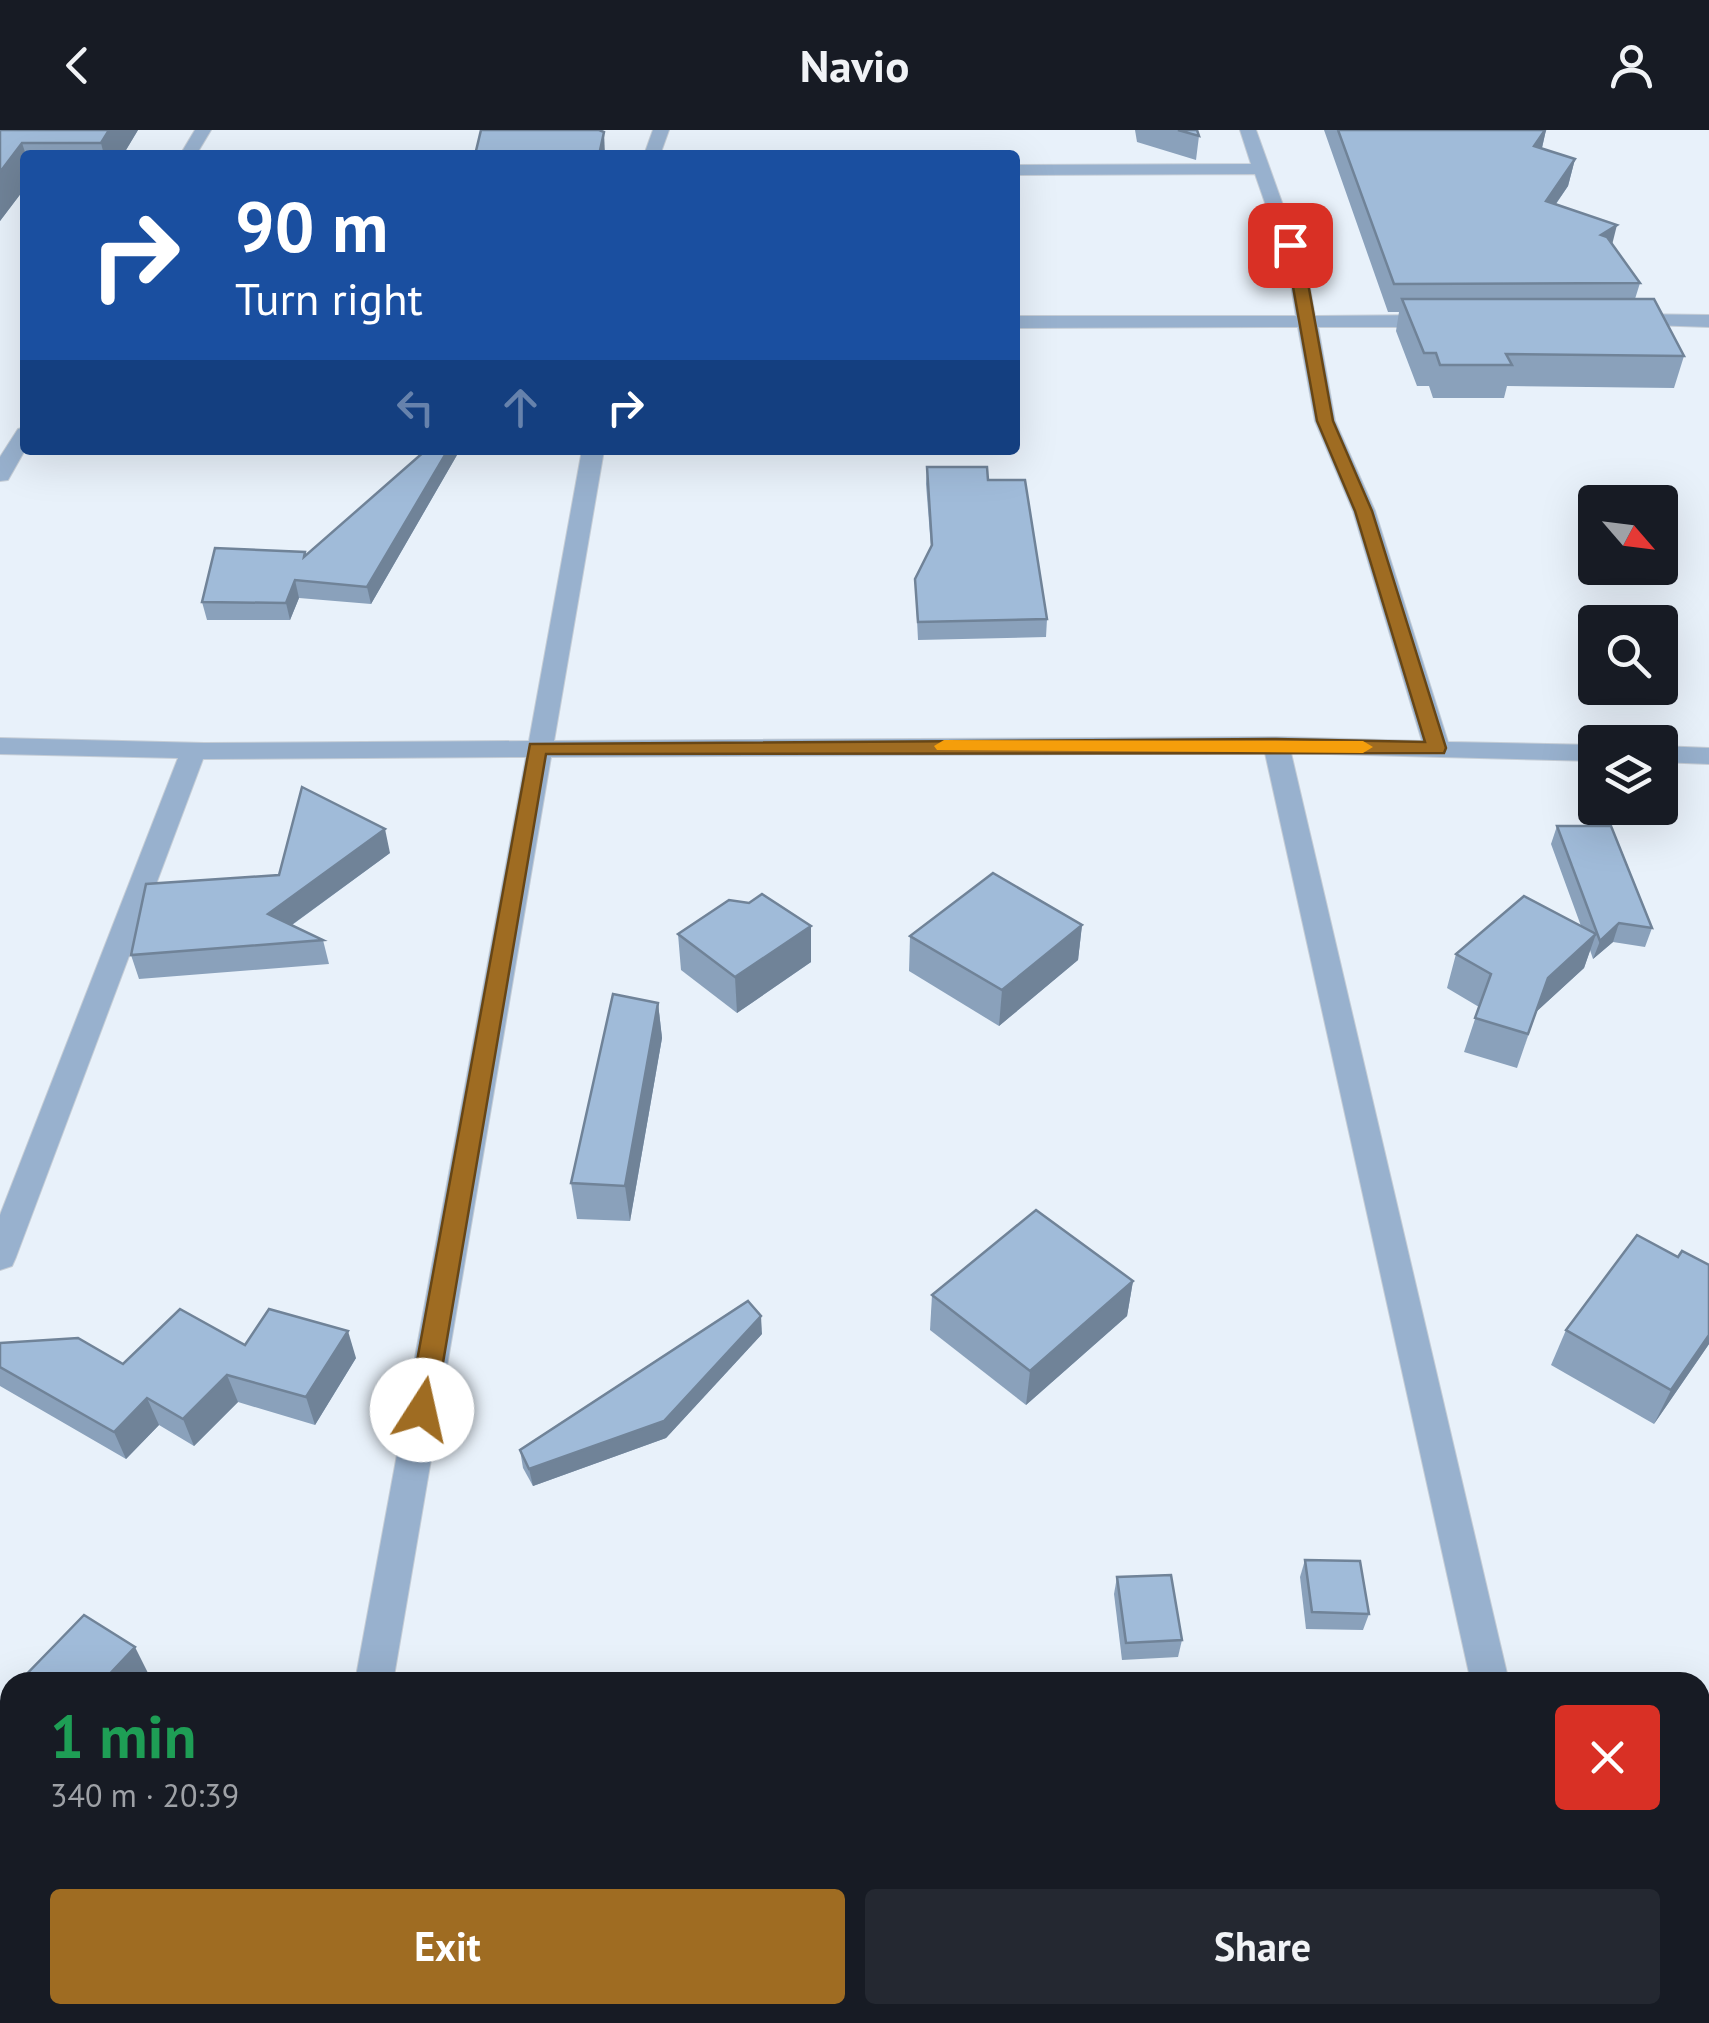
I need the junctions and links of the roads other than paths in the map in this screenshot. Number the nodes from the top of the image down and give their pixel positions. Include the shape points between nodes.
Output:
1 (1248, 130) edge
2 (1263, 169) junction
3 (1020, 170) edge
4 (1454, 320) edge
5 (1601, 320) edge
6 (1709, 320) edge
7 (1305, 321) junction
8 (1020, 322) edge
9 (20, 441) edge
10 (592, 455) edge
11 (0, 475) edge
12 (1276, 745) junction
13 (0, 746) edge
14 (537, 748) junction
15 (1437, 748) junction
16 (194, 749) junction
17 (1578, 752) edge
18 (1678, 755) edge
19 (1709, 756) edge
20 (0, 1257) edge
21 (376, 1672) edge
22 (1488, 1672) edge

1 - 2 street
2 - 3 street
2 - 7 street via 1298,272
4 - 7 street
5 - 6 street
7 - 8 street
7 - 15 street via 1325,421 1364,511
9 - 11 street
10 - 14 street
12 - 14 street
12 - 15 street
12 - 22 street
13 - 16 street
14 - 16 street
14 - 21 street
15 - 17 street
16 - 20 street
18 - 19 street

